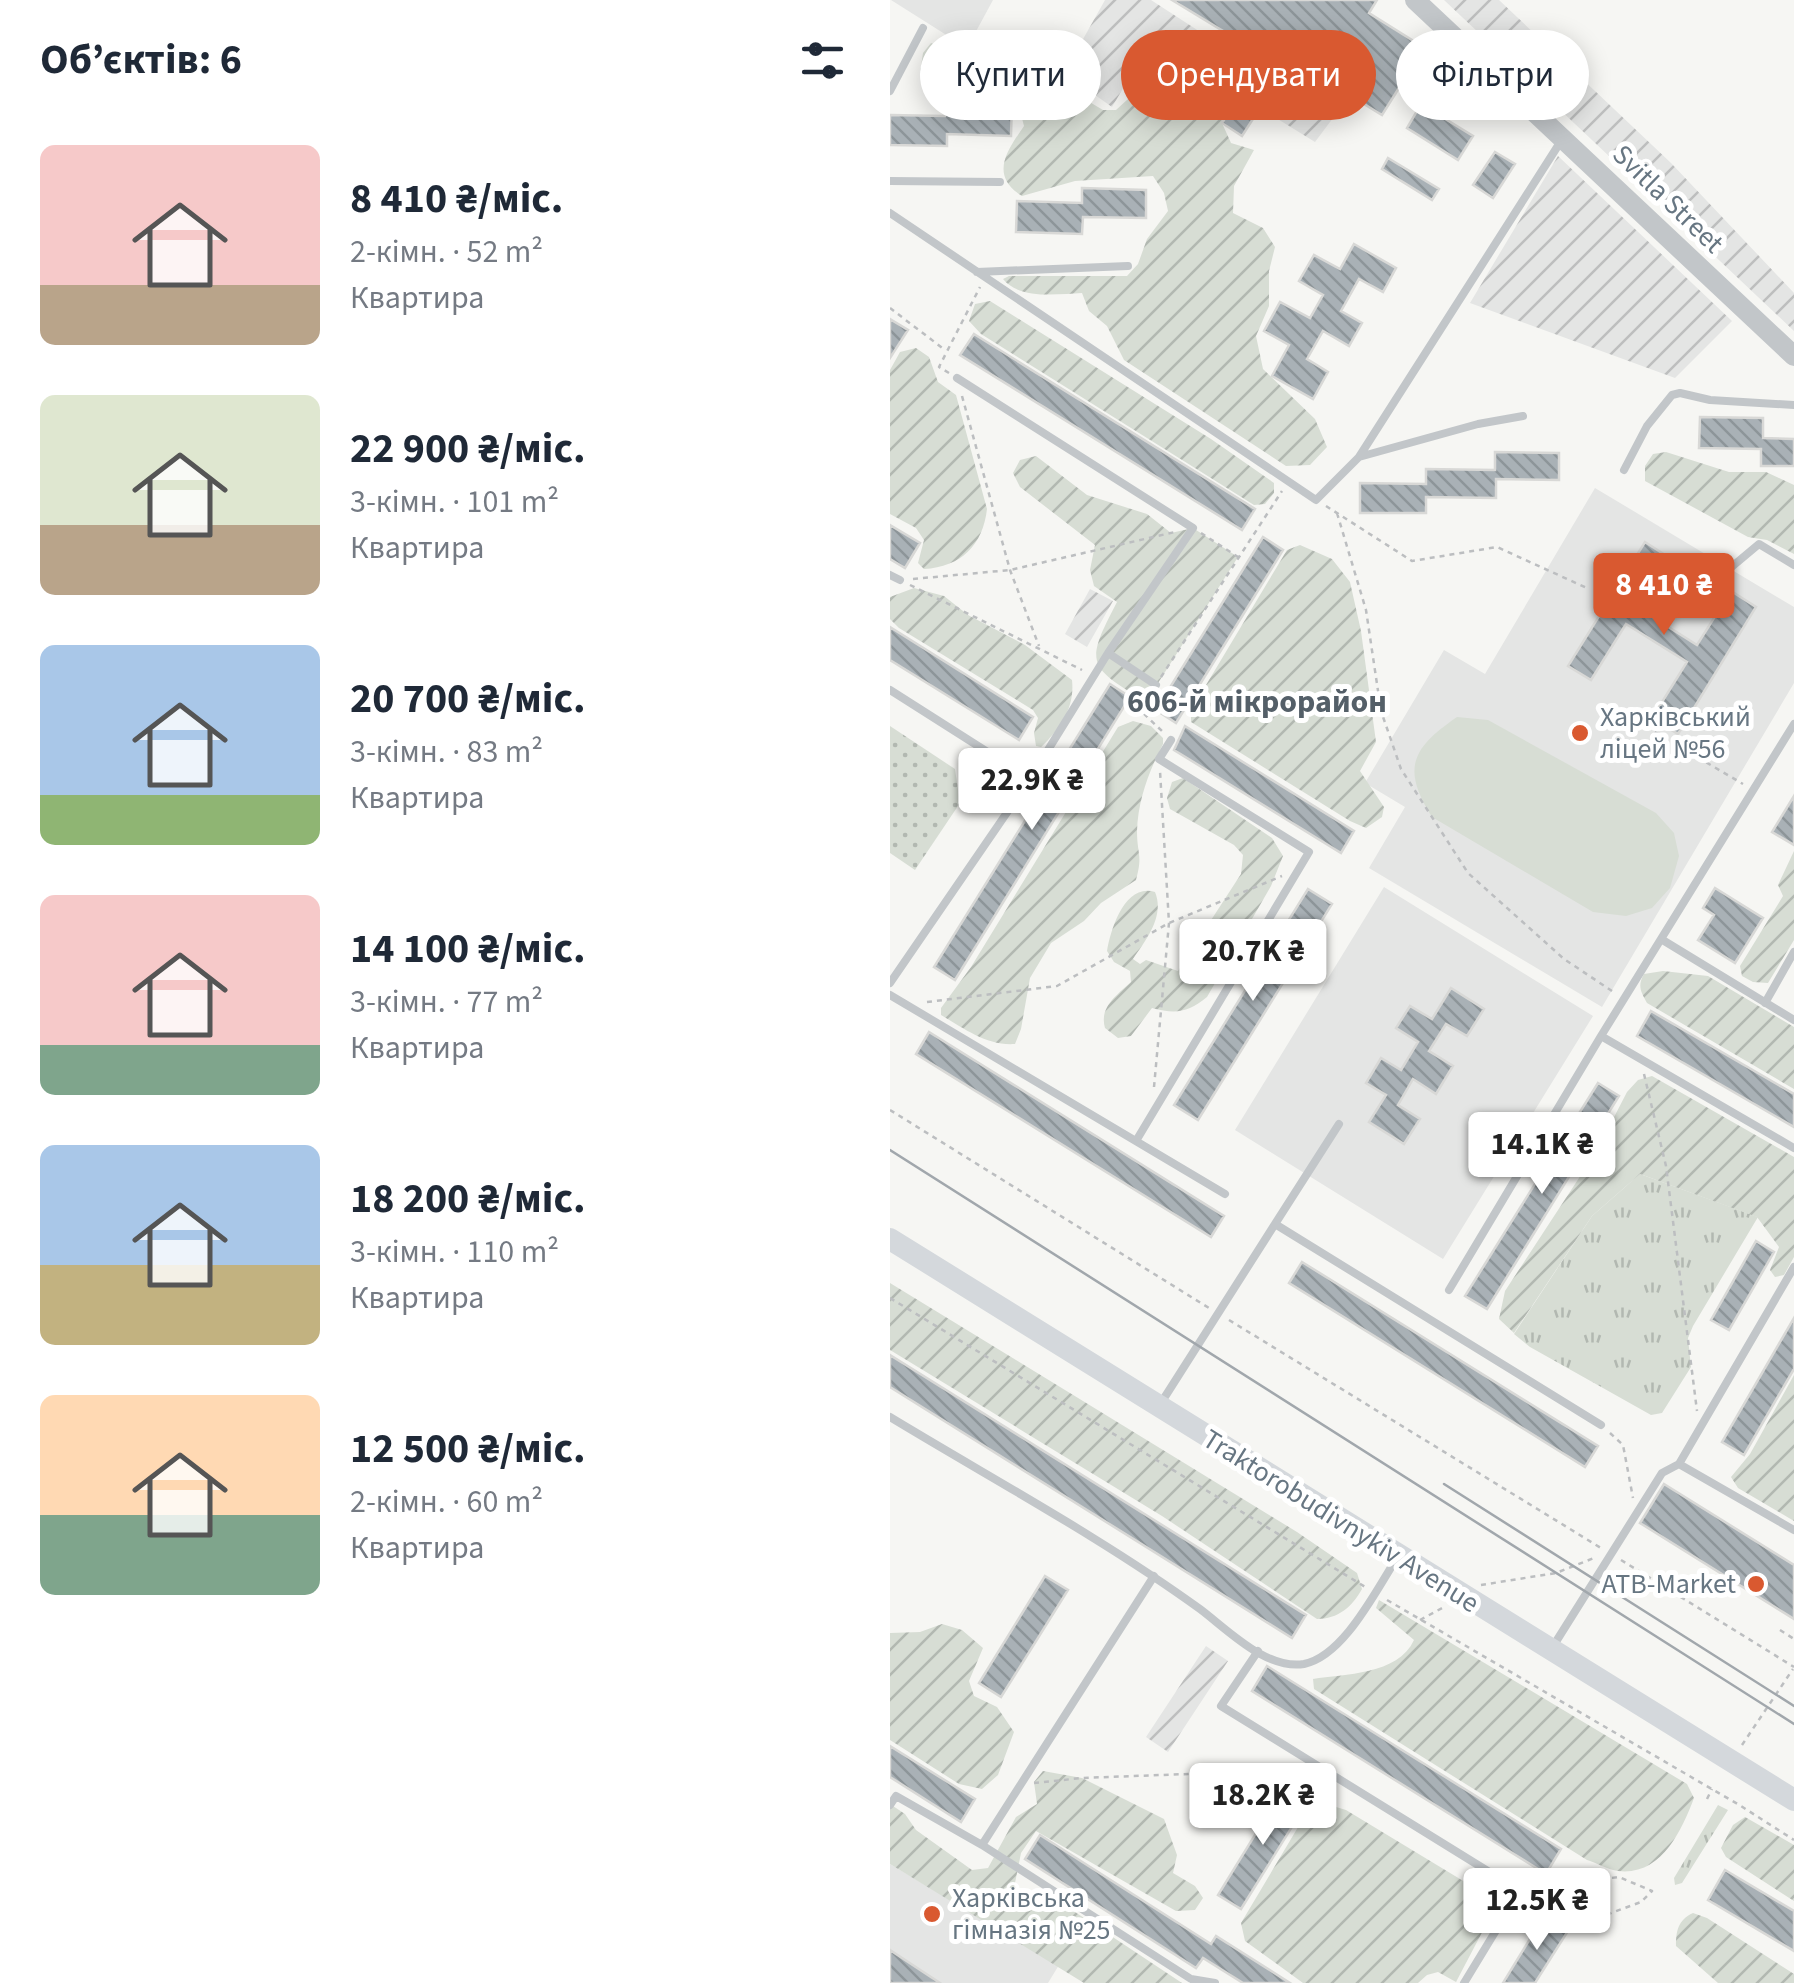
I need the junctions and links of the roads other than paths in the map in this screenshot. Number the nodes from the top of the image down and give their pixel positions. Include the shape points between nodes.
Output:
1 (1415, 0) edge
2 (923, 28) dead end
3 (890, 91) edge
4 (1563, 137) junction
5 (890, 181) edge
6 (1000, 182) dead end
7 (890, 213) edge
8 (1128, 266) dead end
9 (981, 275) junction
10 (1794, 356) edge
11 (957, 378) road end
12 (1794, 405) edge
13 (1523, 416) dead end
14 (1358, 457) junction
15 (1624, 470) dead end
16 (1794, 565) edge
17 (890, 574) edge
18 (900, 580) road end
19 (1716, 580) dead end
20 (1108, 654) junction
21 (1156, 685) road end
22 (890, 690) edge
23 (1794, 724) edge
24 (1172, 740) road end
25 (1030, 779) junction
26 (1661, 940) junction
27 (1794, 952) edge
28 (890, 983) edge
29 (890, 995) edge
30 (1765, 1002) junction
31 (1794, 1020) edge
32 (1601, 1036) junction
33 (1339, 1124) dead end
34 (1136, 1141) junction
35 (1794, 1148) edge
36 (1226, 1194) dead end
37 (1274, 1224) junction
38 (890, 1240) edge
39 (1794, 1267) edge
40 (1449, 1290) dead end
41 (1158, 1407) junction
42 (890, 1417) edge
43 (1602, 1425) road end
44 (1679, 1464) junction
45 (1794, 1530) edge
46 (1397, 1557) junction
47 (1154, 1576) junction
48 (1258, 1651) junction
49 (1550, 1652) junction
50 (892, 1798) edge
51 (1794, 1800) edge
52 (982, 1845) junction
53 (1215, 1983) edge
54 (1464, 1983) edge

1 - 4 street, Svitla Street
2 - 3 lane
4 - 10 street, Svitla Street
4 - 14 lane
5 - 6 lane
7 - 9 lane
8 - 9 lane
9 - 14 lane via 1316,500
11 - 20 lane via 1193,528
12 - 15 lane via 1672,395
13 - 14 lane
16 - 19 lane via 1759,544
17 - 18 lane
20 - 21 lane
20 - 25 lane
22 - 25 lane
23 - 26 lane
24 - 34 lane via 1159,759 1309,852
25 - 28 lane
26 - 30 lane
26 - 32 lane
27 - 30 lane
29 - 34 lane
30 - 31 lane
32 - 35 lane
32 - 40 lane
33 - 37 lane
34 - 36 lane
37 - 41 lane
37 - 43 lane
38 - 41 main road, Traktorobudivnykiv Avenue
39 - 44 lane
41 - 46 main road, Traktorobudivnykiv Avenue
42 - 47 lane
44 - 45 lane
44 - 49 lane via 1662,1473
46 - 48 lane via 1348,1634 1319,1659 1278,1663
46 - 49 main road, Traktorobudivnykiv Avenue
47 - 48 lane
47 - 52 lane
48 - 54 lane via 1221,1706 1520,1892
49 - 51 main road, Traktorobudivnykiv Avenue
50 - 52 lane
52 - 53 lane via 1191,1979

